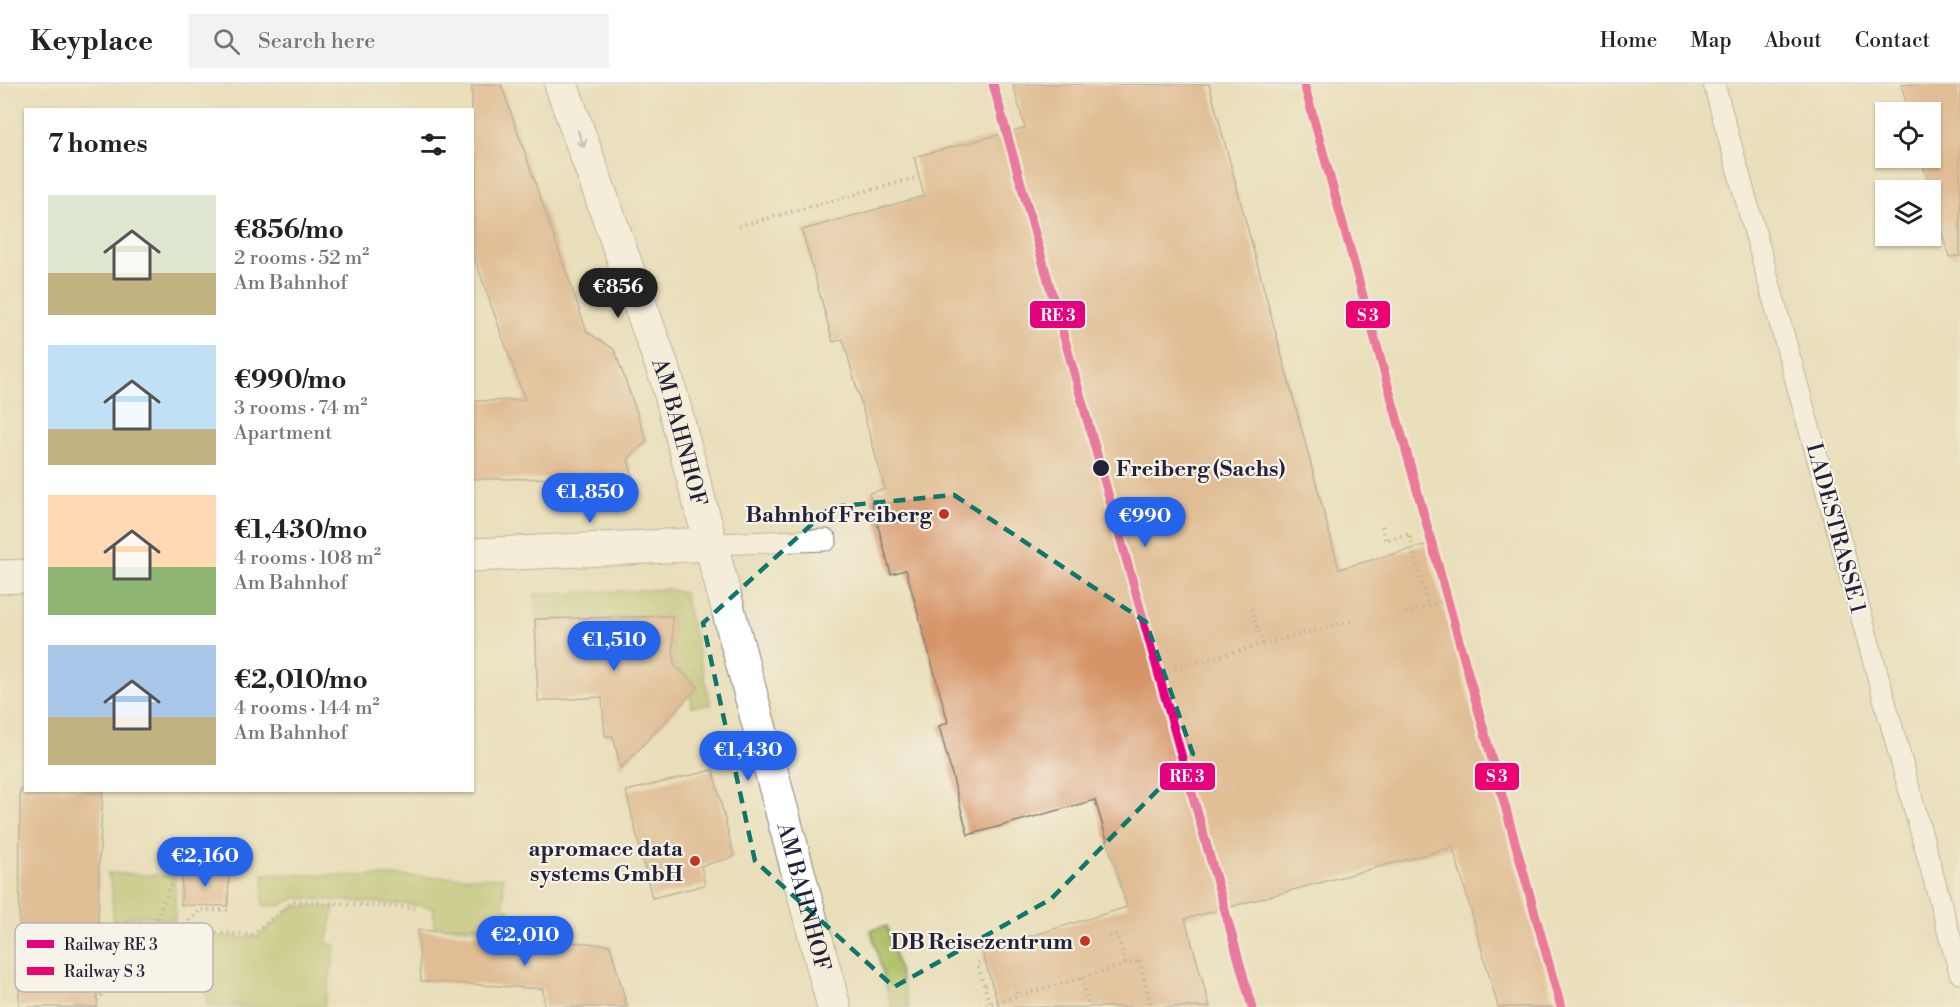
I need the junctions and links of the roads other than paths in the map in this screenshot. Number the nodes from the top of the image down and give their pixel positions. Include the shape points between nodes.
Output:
1 (561, 84) edge
2 (1714, 84) edge
3 (826, 540) dead end
4 (711, 544) junction
5 (474, 555) edge
6 (24, 576) edge
7 (0, 577) edge
8 (1960, 973) edge
9 (834, 1007) edge

1 -> 4 street, AM BAHNHOF via 667,380
2 - 8 lane, LADESTRASSE 1
3 - 4 lane
4 - 5 street
4 - 9 street, AM BAHNHOF
6 - 7 street

